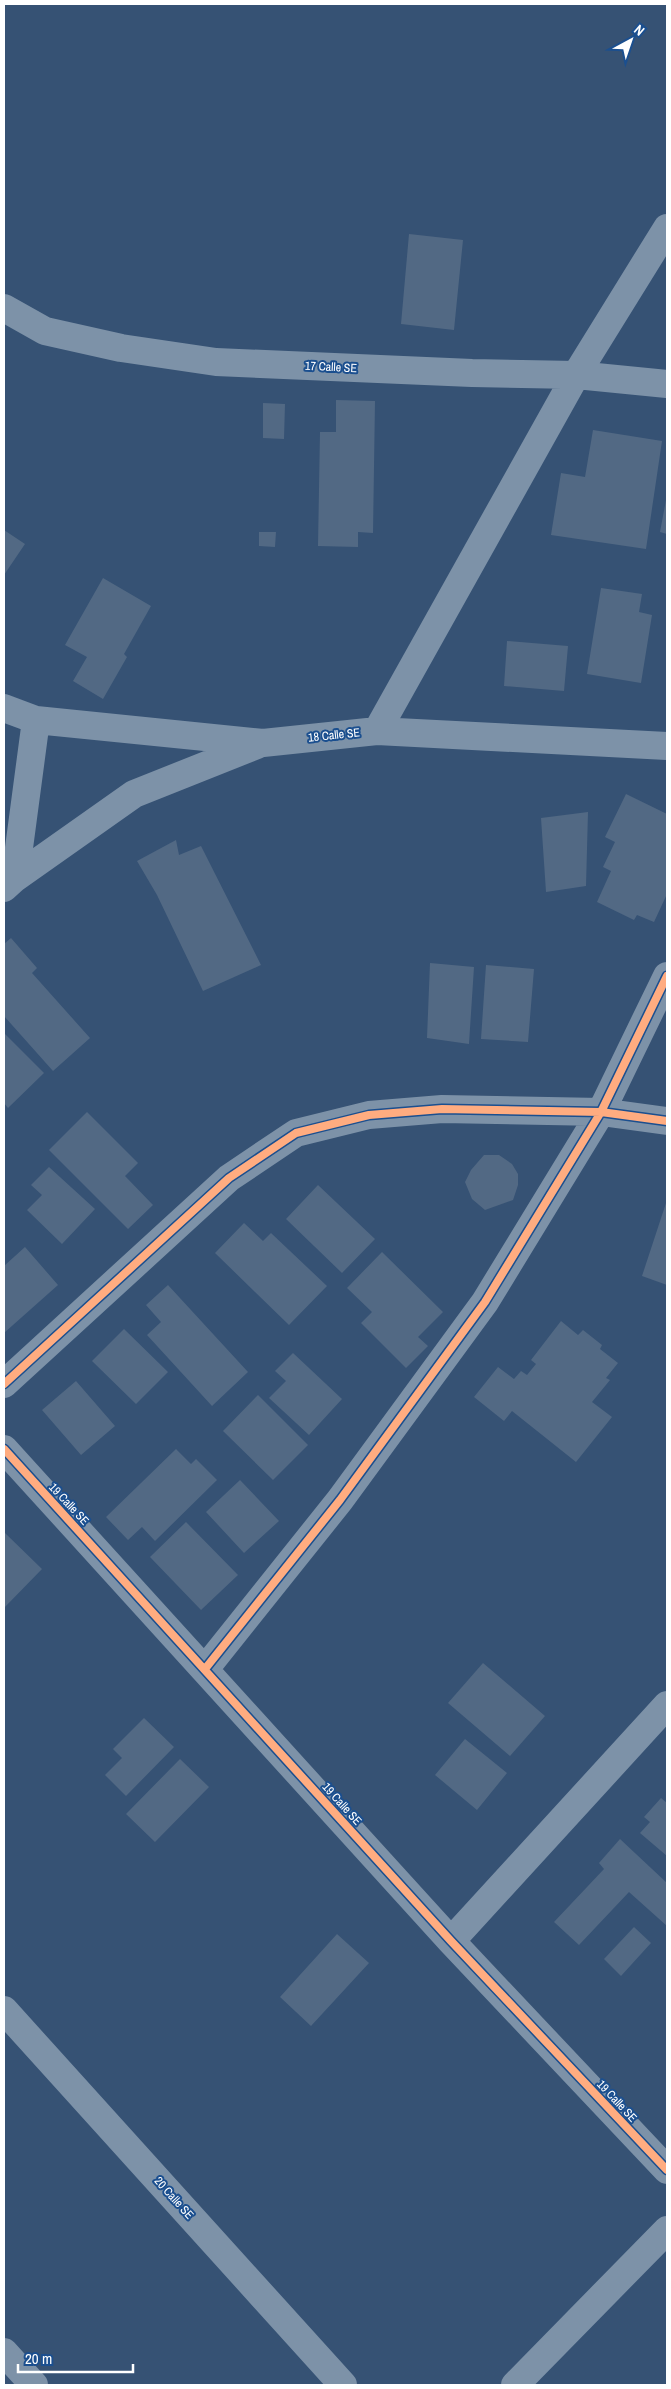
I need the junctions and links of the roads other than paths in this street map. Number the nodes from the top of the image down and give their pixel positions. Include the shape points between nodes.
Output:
1 (667, 228) edge
2 (4, 308) edge
3 (576, 375) junction
4 (667, 384) edge
5 (4, 708) edge
6 (36, 720) junction
7 (377, 731) junction
8 (263, 743) junction
9 (667, 746) edge
10 (10, 883) edge
11 (667, 976) edge
12 (601, 1112) junction
13 (667, 1121) edge
14 (4, 1384) edge
15 (4, 1449) edge
16 (205, 1669) junction
17 (667, 1705) edge
18 (452, 1941) junction
19 (4, 2010) edge
20 (667, 2170) edge
21 (667, 2230) edge
22 (4, 2352) edge
23 (34, 2385) edge
24 (343, 2385) edge
25 (515, 2385) edge

1 - 3 street
2 - 3 street, 17 Calle SE via 45,331 121,348 216,362
3 - 4 street, 17 Calle SE
3 - 7 street
5 - 6 street, 18 Calle SE
6 - 8 street, 18 Calle SE
6 - 10 street
7 - 8 street, 18 Calle SE
7 - 9 street, 18 Calle SE
8 - 10 street via 134,794
11 - 12 street
12 - 13 street
12 - 14 street via 442,1109 369,1116 296,1133 230,1178
12 - 16 street via 485,1302 340,1500
15 - 16 street, 19 Calle SE
16 - 18 street, 19 Calle SE
17 - 18 street
18 - 20 street, 19 Calle SE
19 - 24 street, 20 Calle SE
21 - 25 street
22 - 23 street

